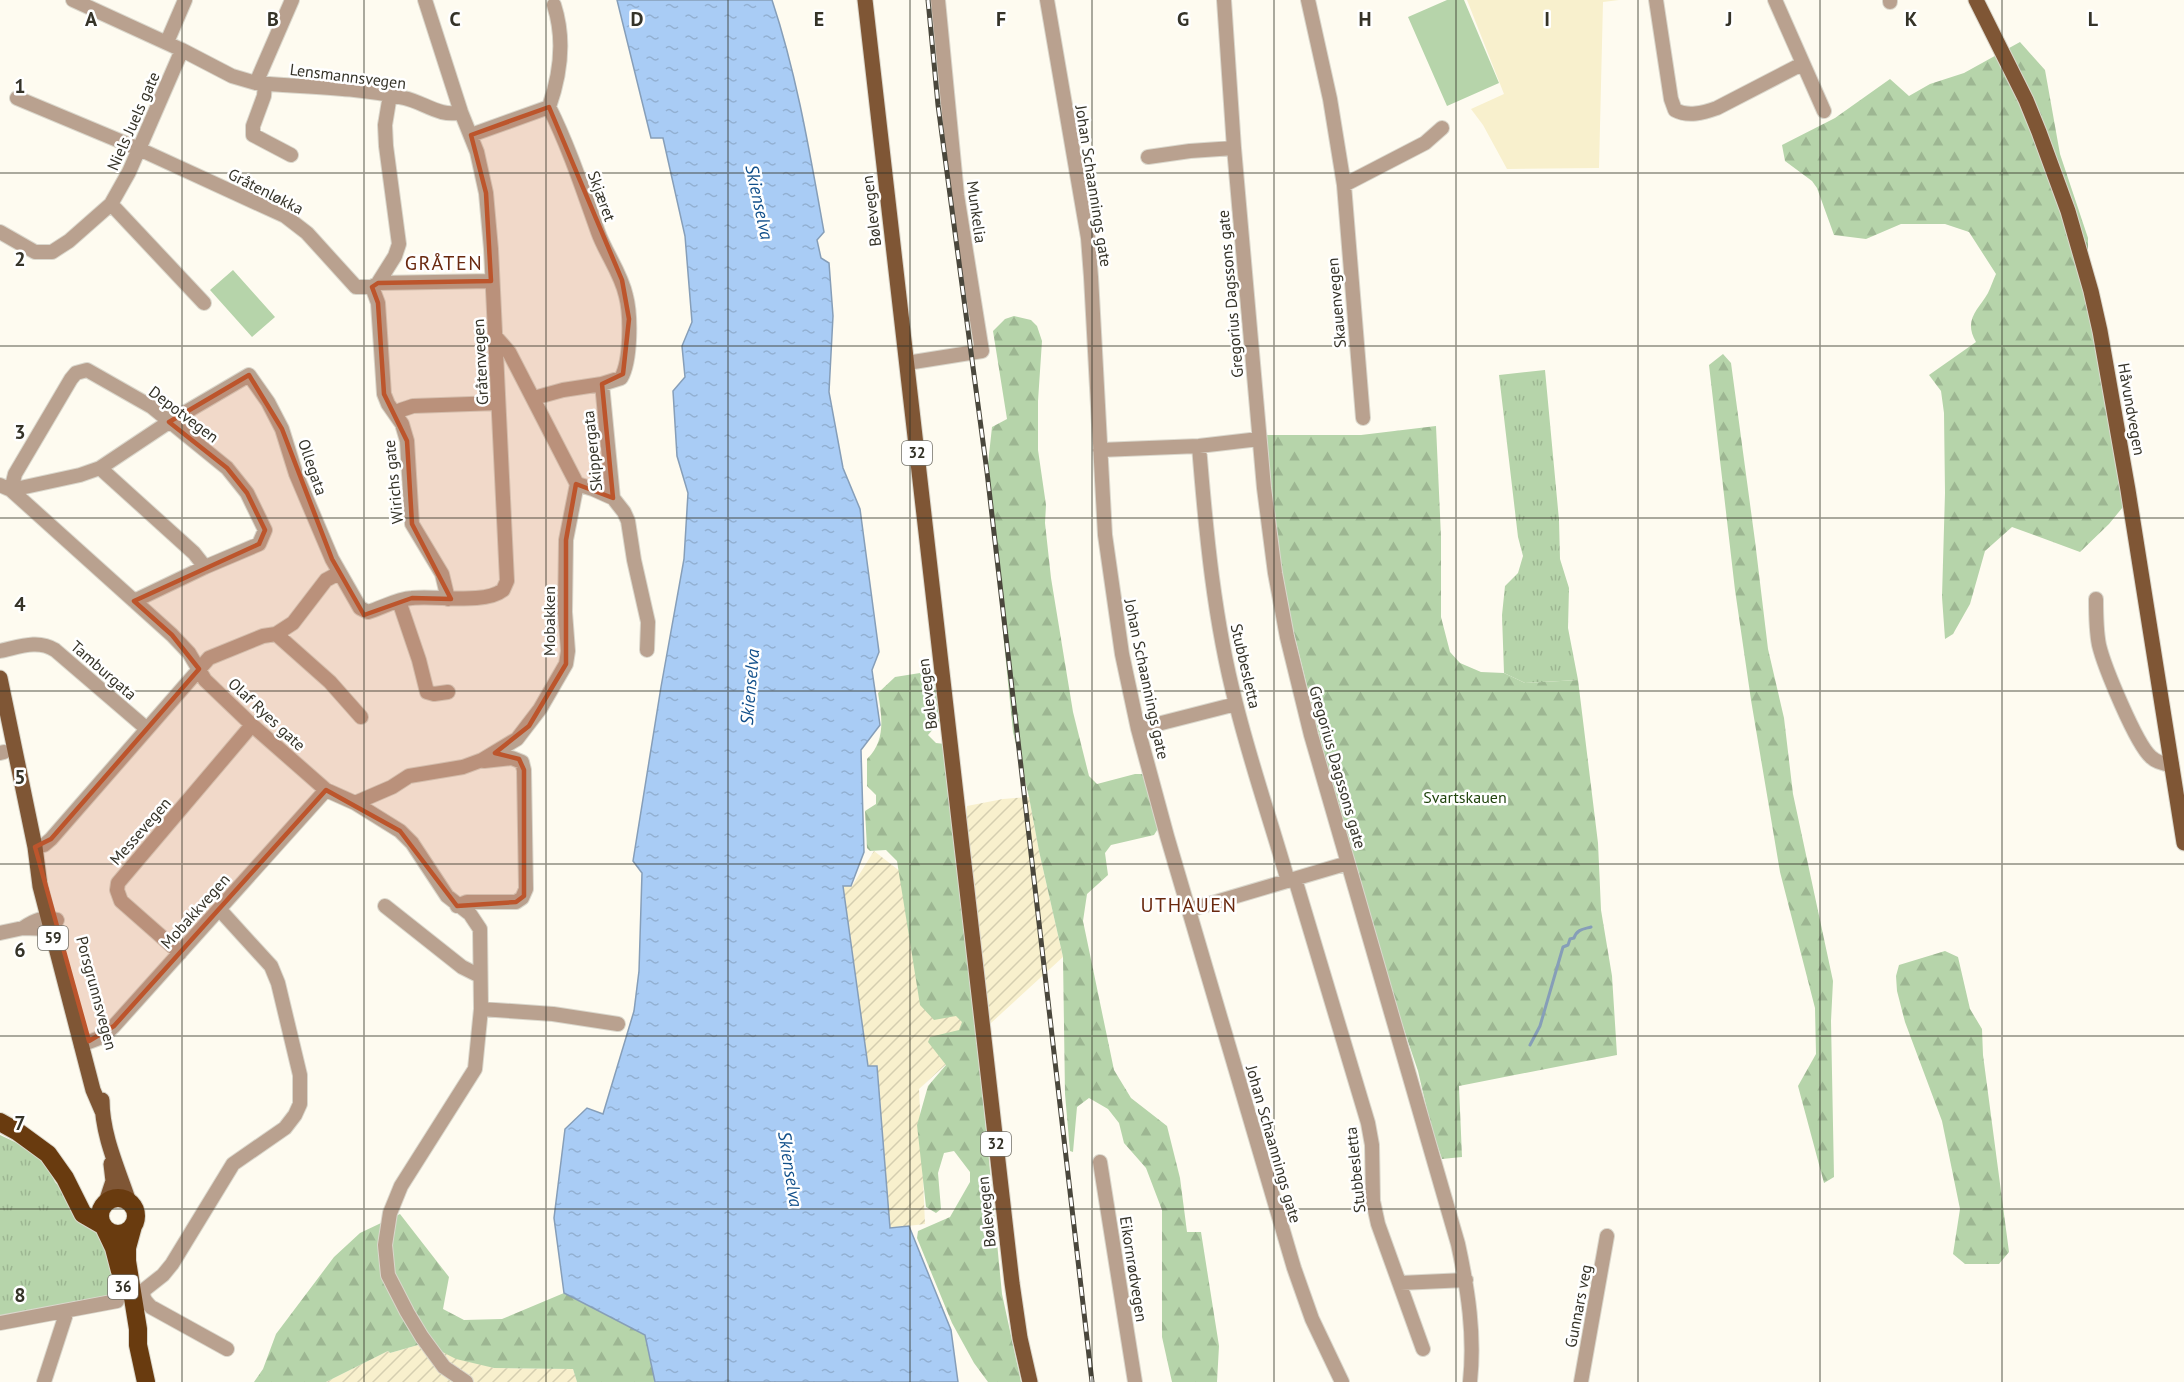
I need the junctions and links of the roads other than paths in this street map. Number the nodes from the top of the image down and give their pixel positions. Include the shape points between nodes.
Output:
1 (73, 0) edge
2 (185, 0) edge
3 (291, 0) edge
4 (425, 0) edge
5 (865, 0) edge
6 (938, 0) edge
7 (1047, 0) edge
8 (1224, 0) edge
9 (1308, 0) edge
10 (1656, 0) edge
11 (1775, 0) edge
12 (1976, 0) edge
13 (554, 5) dead end
14 (166, 42) junction
15 (183, 50) junction
16 (1802, 64) junction
17 (260, 83) junction
18 (390, 95) junction
19 (17, 98) dead end
20 (549, 107) junction
21 (1824, 111) dead end
22 (461, 112) junction
23 (1442, 128) dead end
24 (471, 135) junction
25 (1234, 148) junction
26 (139, 149) junction
27 (291, 155) dead end
28 (1148, 157) dead end
29 (1344, 185) junction
30 (111, 204) junction
31 (0, 232) edge
32 (491, 281) junction
33 (375, 285) junction
34 (204, 303) dead end
35 (495, 336) junction
36 (907, 363) junction
37 (602, 384) junction
38 (534, 398) junction
39 (498, 403) junction
40 (396, 415) junction
41 (1363, 418) dead end
42 (169, 422) junction
43 (1259, 440) junction
44 (1199, 446) junction
45 (1100, 450) junction
46 (100, 468) junction
47 (577, 484) junction
48 (6, 487) edge
49 (613, 498) junction
50 (205, 567) junction
51 (339, 573) junction
52 (448, 598) junction
53 (2096, 599) dead end
54 (134, 601) junction
55 (399, 601) junction
56 (276, 634) junction
57 (647, 650) dead end
58 (0, 651) edge
59 (199, 669) junction
60 (0, 678) edge
61 (448, 692) dead end
62 (1236, 704) junction
63 (361, 717) dead end
64 (252, 725) junction
65 (147, 729) junction
66 (1138, 729) junction
67 (482, 760) junction
68 (2172, 765) junction
69 (326, 790) junction
70 (355, 803) junction
71 (2184, 843) edge
72 (35, 849) junction
73 (1348, 863) junction
74 (1291, 880) junction
75 (385, 906) dead end
76 (457, 906) junction
77 (219, 910) junction
78 (1189, 910) junction
79 (52, 922) junction
80 (0, 933) edge
81 (180, 953) junction
82 (480, 976) junction
83 (481, 1009) junction
84 (618, 1024) dead end
85 (85, 1043) junction
86 (0, 1122) edge
87 (0, 1130) edge
88 (26, 1139) junction
89 (109, 1144) junction
90 (1100, 1162) dead end
91 (71, 1189) junction
92 (105, 1202) junction
93 (129, 1202) junction
94 (133, 1226) junction
95 (103, 1227) junction
96 (1607, 1236) dead end
97 (1466, 1280) junction
98 (1400, 1283) junction
99 (117, 1301) dead end
100 (67, 1311) junction
101 (0, 1323) edge
102 (138, 1345) junction
103 (227, 1349) dead end
104 (1423, 1350) dead end
105 (44, 1382) edge
106 (146, 1382) edge
107 (466, 1382) edge
108 (1030, 1382) edge
109 (1135, 1382) edge
110 (1342, 1382) edge
111 (1470, 1382) edge
112 (1581, 1382) edge

1 - 14 street, Lensmannsvegen
2 - 14 street
3 - 17 street
4 - 22 street, Gråtenvegen
5 - 36 main road, Bølevegen / 32
6 - 36 street, Munkelia via 957,195 982,351
7 - 45 street, Johan Schaannings gate via 1088,238
8 - 25 street, Gregorius Dagssons gate
9 - 29 street, Skauenvegen
10 - 16 street via 1675,110 1704,112 1717,108
11 - 16 street
12 - 68 main road, Håvundvegen via 2039,132 2068,211 2091,291 2113,401
13 - 20 street via 560,61
14 - 15 street, Lensmannsvegen
15 - 17 street, Lensmannsvegen via 232,75
15 - 26 street, Niels Juels gate
16 - 21 street
17 - 18 street, Lensmannsvegen
17 - 27 street, Lensmannsvegen via 264,96 253,135
18 - 22 street, Lensmannsvegen via 444,114
18 - 33 street via 386,146 399,244
19 - 26 street, Gråtenløkka
20 - 24 street
20 - 37 street, Skjæret via 627,298 629,319 623,374
22 - 24 street, Gråtenvegen
23 - 29 street via 1425,143
24 - 32 street, Gråtenvegen via 486,193
25 - 28 street
25 - 43 street, Gregorius Dagssons gate
26 - 30 street, Niels Juels gate
26 - 33 street, Gråtenløkka via 285,216 307,232 356,287
29 - 41 street, Skauenvegen
30 - 31 street, Niels Juels gate via 52,252 35,252
30 - 34 street
32 - 33 street, Gråtenløkka
32 - 35 street, Gråtenvegen
33 - 40 street, Wirichs gate via 384,394
35 - 38 street via 509,352
35 - 39 street, Gråtenvegen
36 - 108 main road, Bølevegen / 32 via 1012,1282
37 - 38 street, Skippergata
37 - 49 street, Skippergata
38 - 47 street
39 - 40 street via 413,406
39 - 52 street, Gråtenvegen via 507,581 504,590 490,596
40 - 52 street, Wirichs gate via 407,441 412,524 442,574
42 - 46 street
42 - 48 street, Depotvegen via 152,407 82,370 71,379
42 - 50 street, Depotvegen via 226,468 247,493 265,530 259,544
42 - 51 street, Ollegata via 249,375 282,429 296,474
43 - 44 street
43 - 73 street, Gregorius Dagssons gate via 1287,637
44 - 45 street
44 - 62 street, Stubbesletta via 1208,554
45 - 66 street, Johan Schaannings gate via 1105,535 1122,654
46 - 48 street via 80,476
46 - 50 street
47 - 49 street
47 - 67 street, Mobakken via 566,540 566,664 529,726 517,739
48 - 54 street, Olaf Ryes gate
49 - 57 street, Skippergata via 628,522 648,622
50 - 54 street, Depotvegen
51 - 55 street, Ollegata via 364,611
51 - 56 street via 326,580 294,623
52 - 55 street
53 - 68 street via 2099,645 2121,703 2149,755 2162,764
54 - 59 street, Olaf Ryes gate via 172,635
55 - 61 street via 427,692
56 - 59 street via 209,658
56 - 63 street via 330,682
58 - 65 street, Tamburgata via 47,645
59 - 64 street, Olaf Ryes gate via 205,680
59 - 65 street
60 - 72 main road, Porsgrunnsvegen / 59
62 - 66 street
62 - 74 street, Stubbesletta
64 - 69 street, Olaf Ryes gate
64 - 81 street, Messevegen via 118,883 121,902
65 - 72 street via 51,838
66 - 78 street, Johan Schaannings gate
67 - 70 street, Mobakken via 408,776
67 - 76 street, Mobakken via 512,758 522,762 525,894 519,901 466,902
68 - 71 main road, Håvundvegen
69 - 70 street, Olaf Ryes gate
69 - 77 street, Mobakkvegen
70 - 76 street, Olaf Ryes gate via 412,843
72 - 79 main road, Porsgrunnsvegen / 59
73 - 74 street
73 - 97 street, Gregorius Dagssons gate via 1438,1170
74 - 78 street
74 - 98 street, Stubbesletta via 1368,1123 1373,1201
75 - 82 street via 462,967
76 - 82 street, Olaf Ryes gate via 470,914 480,929
77 - 81 street, Mobakkvegen
77 - 103 street via 271,966 300,1075 300,1104 285,1128 228,1170 186,1245 142,1296 151,1307
78 - 110 street, Johan Schaannings gate via 1297,1278
79 - 80 street via 33,921 23,928
79 - 85 main road, Porsgrunnsvegen / 59
81 - 85 street, Mobakkvegen via 114,1026 102,1037
82 - 83 street, Olaf Ryes gate
83 - 84 street
83 - 107 street, Olaf Ryes gate via 475,1069 401,1186 390,1213 385,1245 388,1275 412,1320 444,1367
85 - 89 main road, Porsgrunnsvegen / 59 via 93,1090
86 - 88 highway, 36
87 - 88 highway, 36
88 - 91 highway, 36 via 48,1154
89 - 92 main road, Porsgrunnsvegen / 59 via 113,1181
89 - 93 main road, Porsgrunnsvegen / 59
90 - 109 street, Eikornrødvegen
91 - 92 highway via 95,1202
91 - 95 highway, 36 via 83,1214
92 - 93 highway via 119,1198
92 - 95 highway, Porsgrunnsvegen / 36 via 99,1215
93 - 94 highway, Porsgrunnsvegen / 36 via 135,1211
94 - 95 highway via 119,1234
94 - 102 highway, Porsgrunnsvegen / 36 via 126,1254
95 - 102 highway, Porsgrunnsvegen / 36 via 114,1248
96 - 112 street, Gunnars veg
97 - 98 street
97 - 111 street, Gregorius Dagssons gate via 1471,1322
98 - 104 street, Stubbesletta
99 - 100 street
100 - 101 street
100 - 105 street
102 - 106 highway, Porsgrunnsvegen / 36

